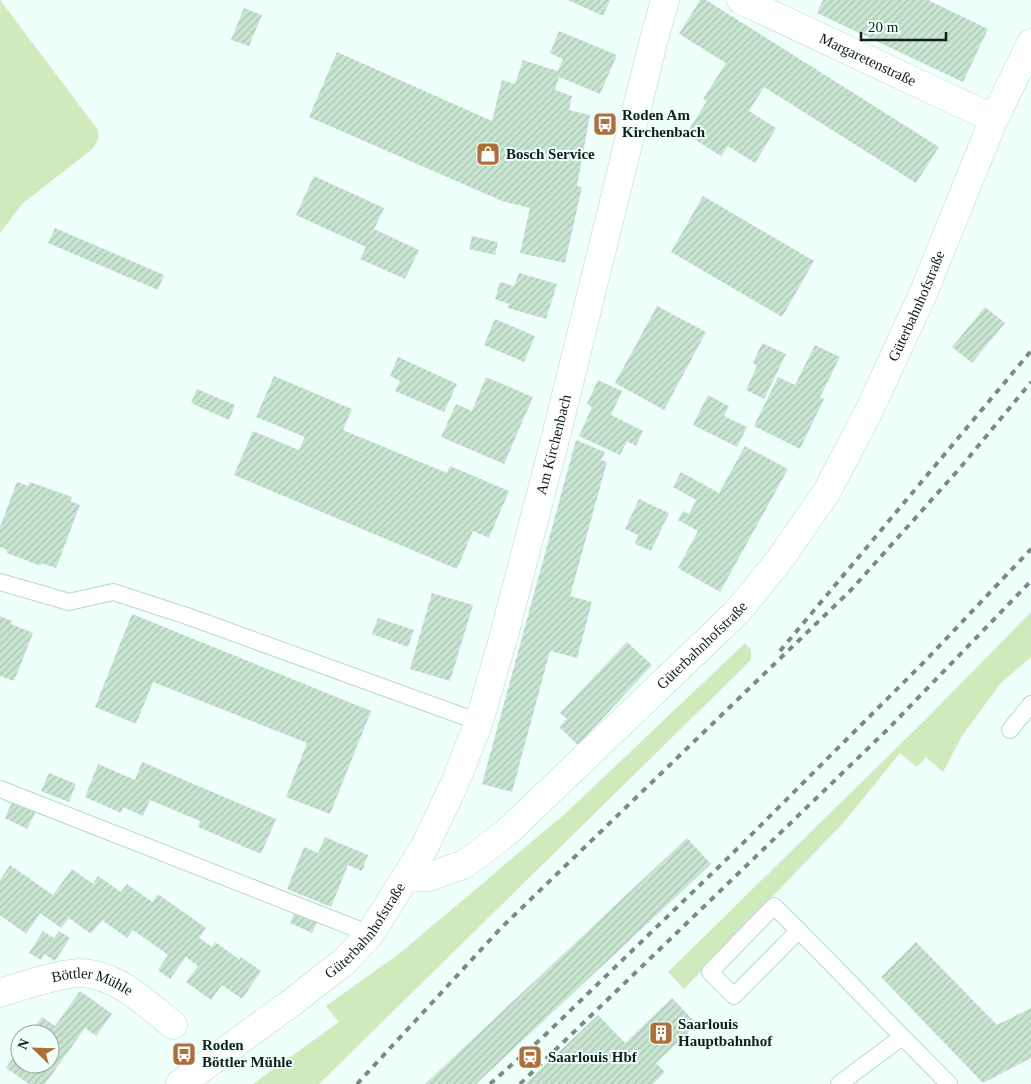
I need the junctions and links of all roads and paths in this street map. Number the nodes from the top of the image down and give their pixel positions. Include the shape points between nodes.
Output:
1 (665, 0) edge
2 (741, 0) edge
3 (1031, 43) edge
4 (994, 119) junction
5 (0, 582) edge
6 (1031, 704) edge
7 (479, 722) junction
8 (1010, 730) dead end
9 (0, 788) edge
10 (406, 878) junction
11 (799, 930) junction
12 (370, 934) junction
13 (0, 993) edge
14 (173, 1026) dead end
15 (902, 1037) junction
16 (180, 1084) edge
17 (839, 1084) edge
18 (949, 1084) edge

1 - 7 street, Am Kirchenbach via 532,529
2 - 4 street, Margaretenstraße
3 - 4 street, Güterbahnhofstraße
4 - 10 street, Güterbahnhofstraße via 922,296 869,411 826,493 778,562 737,612 505,834 465,864 429,877
5 - 7 lane via 69,602 112,592
6 - 8 lane
7 - 10 street, Am Kirchenbach via 454,786
9 - 12 lane
10 - 12 street, Güterbahnhofstraße
11 - 11 lane via 774,906 710,972 734,996
11 - 15 lane
12 - 16 street, Güterbahnhofstraße via 346,960
13 - 14 street, Böttler Mühle via 79,973 95,976 114,982 140,998
15 - 17 lane
15 - 18 lane

